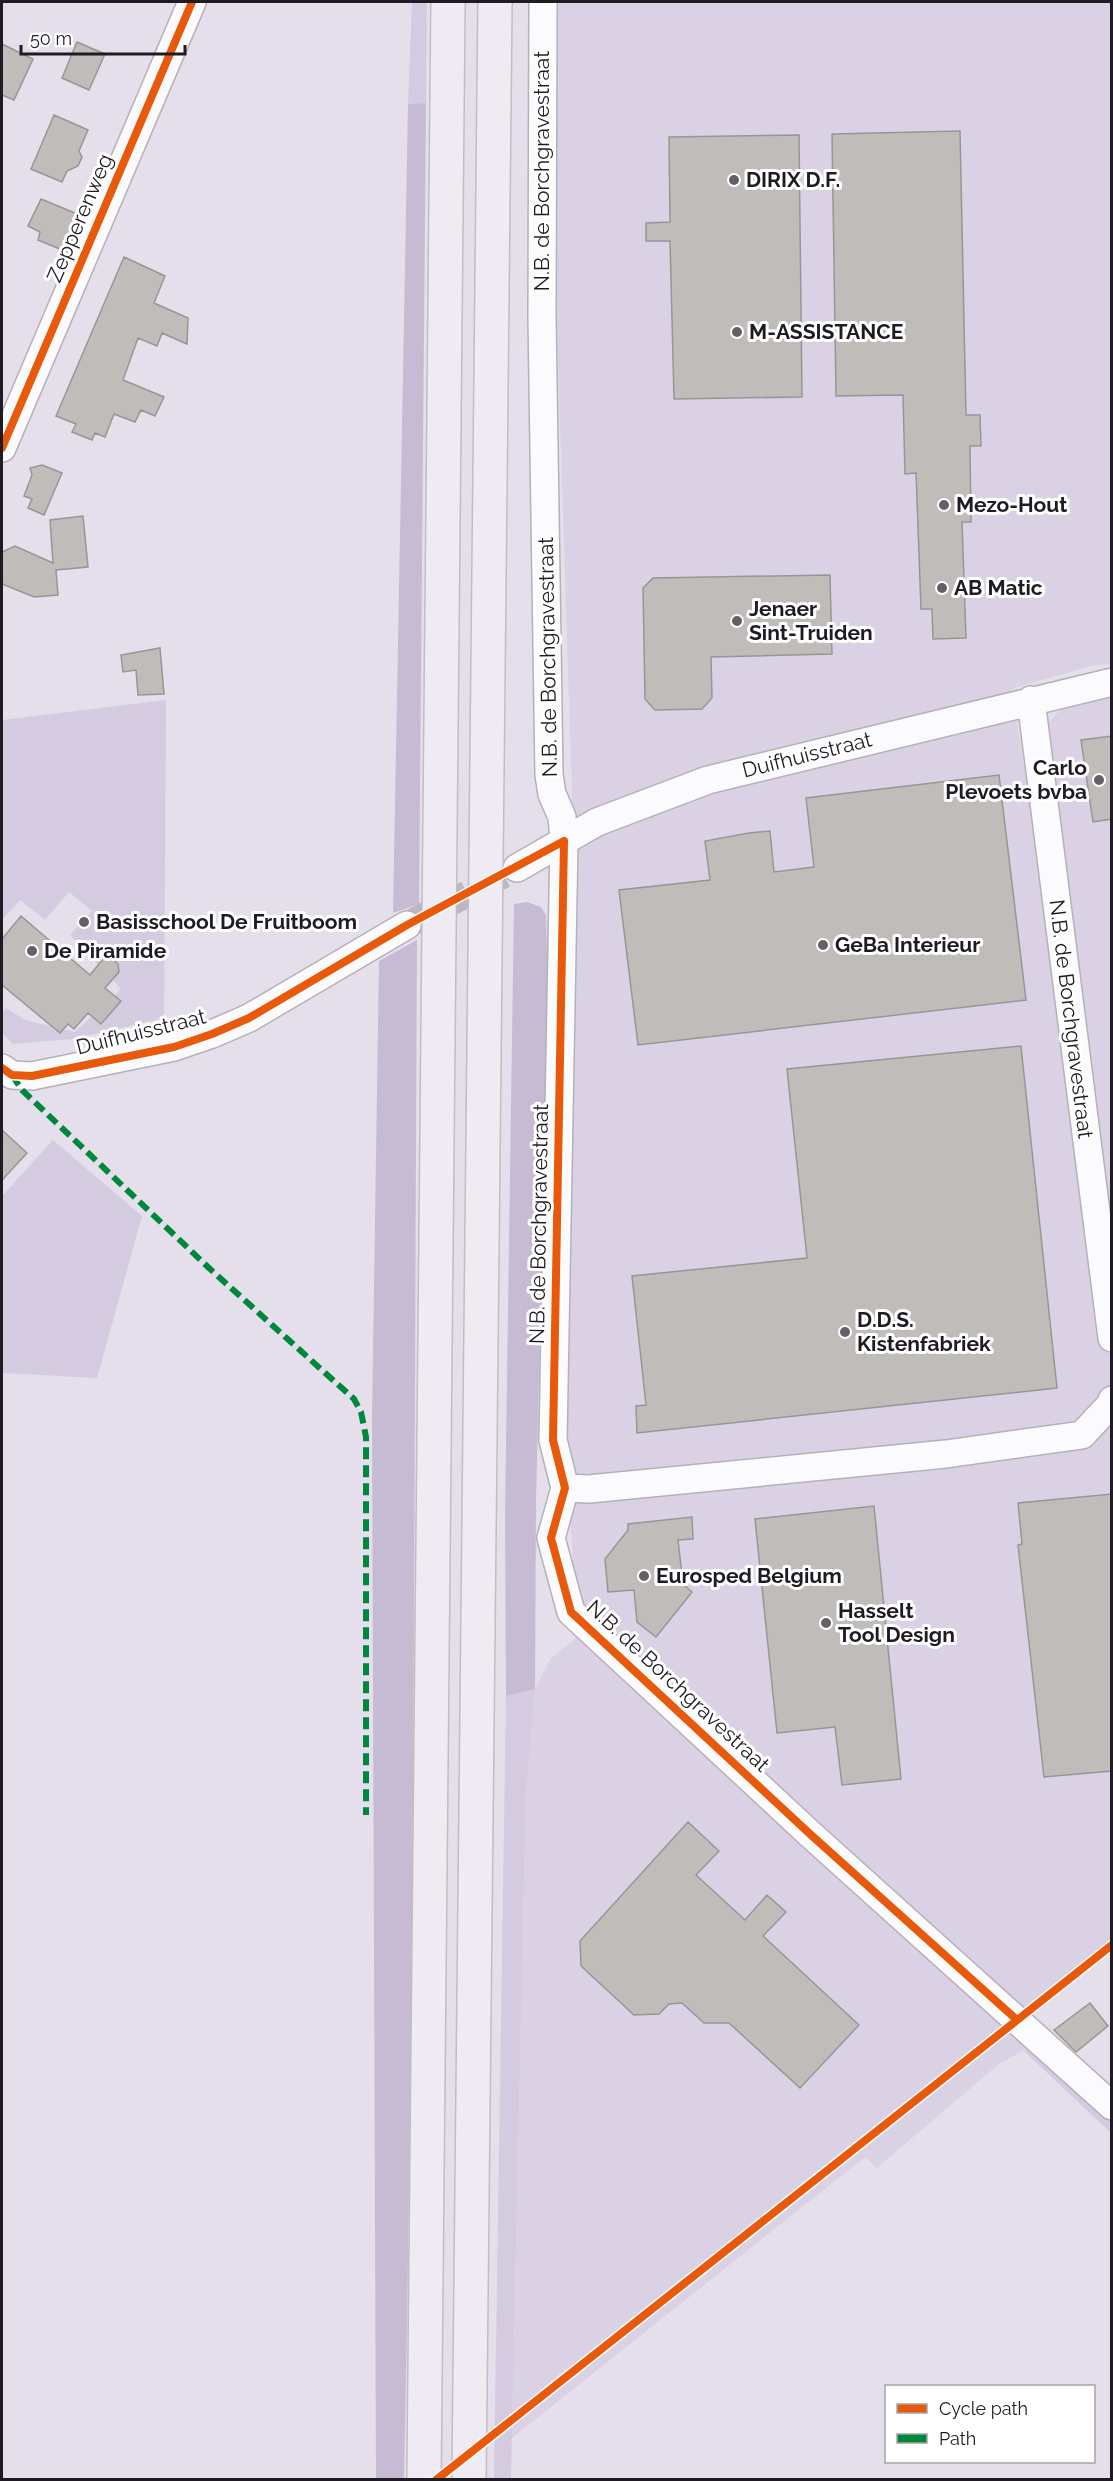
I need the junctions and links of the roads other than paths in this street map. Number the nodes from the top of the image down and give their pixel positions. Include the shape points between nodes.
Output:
1 (192, 2) edge
2 (448, 2) edge
3 (495, 2) edge
4 (543, 2) edge
5 (2, 448) edge
6 (1112, 682) edge
7 (1031, 700) junction
8 (564, 841) junction
9 (517, 868) tunnel mouth
10 (407, 925) tunnel mouth
11 (2, 1068) edge
12 (1112, 1338) edge
13 (1112, 1400) edge
14 (565, 1488) junction
15 (1112, 2106) edge
16 (424, 2480) edge
17 (469, 2480) edge

1 - 5 street, Zepperenweg
2 - 16 highway
3 - 17 highway
4 - 8 street, N.B. de Borchgravestraat via 542,317 549,775 562,817
6 - 7 street, Duifhuisstraat
7 - 8 street, Duifhuisstraat via 708,780 597,822
7 - 12 street, N.B. de Borchgravestraat
8 - 9 street, Duifhuisstraat
8 - 14 street, N.B. de Borchgravestraat via 553,1440
10 - 11 street, Duifhuisstraat via 249,1018 212,1034 174,1047 32,1076 12,1075
13 - 14 street via 1082,1435 946,1454 589,1489
14 - 15 street, N.B. de Borchgravestraat via 551,1538 571,1612

